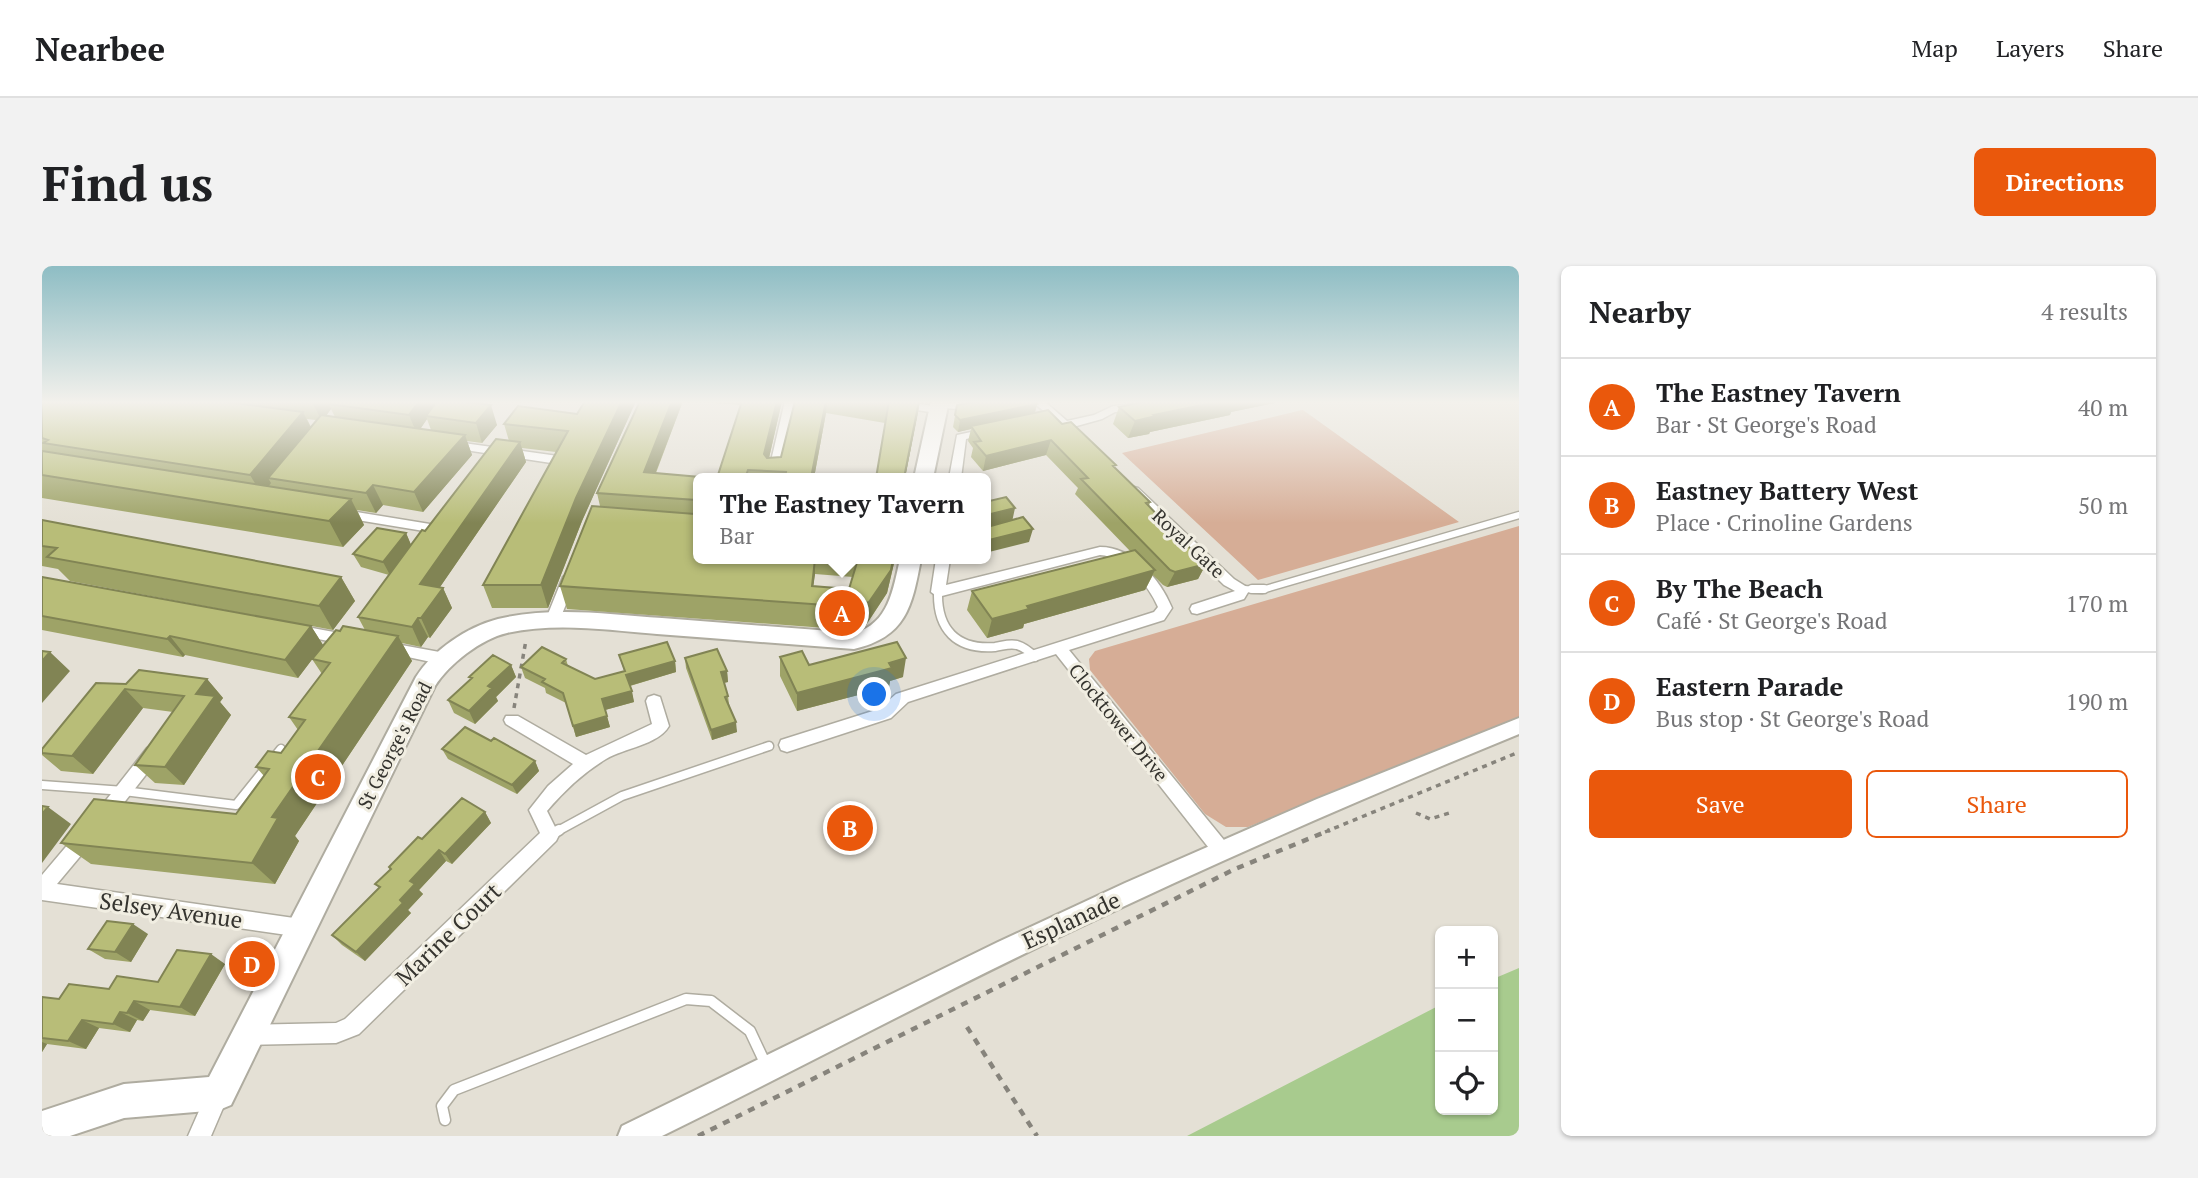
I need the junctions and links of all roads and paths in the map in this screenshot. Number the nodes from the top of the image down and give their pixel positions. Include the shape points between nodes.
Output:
1 (433, 442) edge
2 (782, 442) edge
3 (931, 442) edge
4 (960, 442) edge
5 (1082, 442) edge
6 (1086, 446) edge
7 (558, 460) edge
8 (774, 473) edge
9 (924, 473) edge
10 (956, 473) edge
11 (1124, 482) edge
12 (318, 510) edge
13 (1519, 515) edge
14 (436, 529) edge
15 (576, 558) edge
16 (909, 564) edge
17 (942, 564) edge
18 (1243, 589) junction
19 (938, 592) junction
20 (1197, 609) dead end
21 (541, 620) junction
22 (283, 628) edge
23 (1060, 649) junction
24 (1035, 657) junction
25 (445, 659) junction
26 (653, 701) dead end
27 (512, 720) joint
28 (1519, 726) edge
29 (163, 739) edge
30 (787, 745) dead end
31 (769, 746) dead end
32 (281, 748) edge
33 (1519, 752) edge
34 (586, 763) junction
35 (42, 785) edge
36 (124, 791) junction
37 (1416, 813) dead end
38 (1449, 813) dead end
39 (550, 835) junction
40 (1222, 851) junction
41 (42, 890) edge
42 (301, 928) junction
43 (967, 1027) dead end
44 (248, 1035) junction
45 (769, 1071) junction
46 (219, 1093) junction
47 (445, 1121) dead end
48 (42, 1128) edge
49 (199, 1136) edge
50 (632, 1136) edge
51 (698, 1136) edge
52 (1037, 1136) edge

1 - 7 street via 490,457
2 - 8 street
3 - 9 main road
4 - 10 street
5 - 6 street
11 - 18 street, Royal Gate via 1229,582
12 - 14 street
13 - 18 lane via 1262,590
15 - 21 street
16 - 21 main road, St George's Road via 903,597 885,630 854,641
17 - 19 street
18 - 20 street, Royal Gate via 1239,596
19 - 23 street, Clocktower Drive via 1110,551 1121,555 1163,599 1165,608 1159,616
19 - 24 lane via 938,616 953,638 976,645 1016,645
21 - 25 main road, St George's Road via 498,627
21 - 27 path
22 - 25 street via 356,634
23 - 24 street
23 - 40 street, Clocktower Drive
24 - 30 street via 902,698 885,714
25 - 42 main road, St George's Road via 425,683
26 - 34 street via 661,726 646,738 614,747
27 - 34 street
28 - 40 street, Esplanade
29 - 36 street
31 - 39 lane via 622,796
32 - 36 lane via 236,805
33 - 51 path via 1235,869
34 - 39 street via 568,775 538,810
35 - 36 lane
36 - 41 street
37 - 38 path via 1430,819
39 - 44 street, Marine Court via 352,1027 335,1033
40 - 45 street, Esplanade via 1006,950
41 - 42 street, Selsey Avenue
42 - 44 main road, St George's Road
43 - 52 path
44 - 46 main road, St George's Road
45 - 47 lane via 750,1031 711,1001 686,999 454,1090 442,1106
45 - 50 street, Esplanade
46 - 48 main road via 124,1101
46 - 49 street, St George's Road

